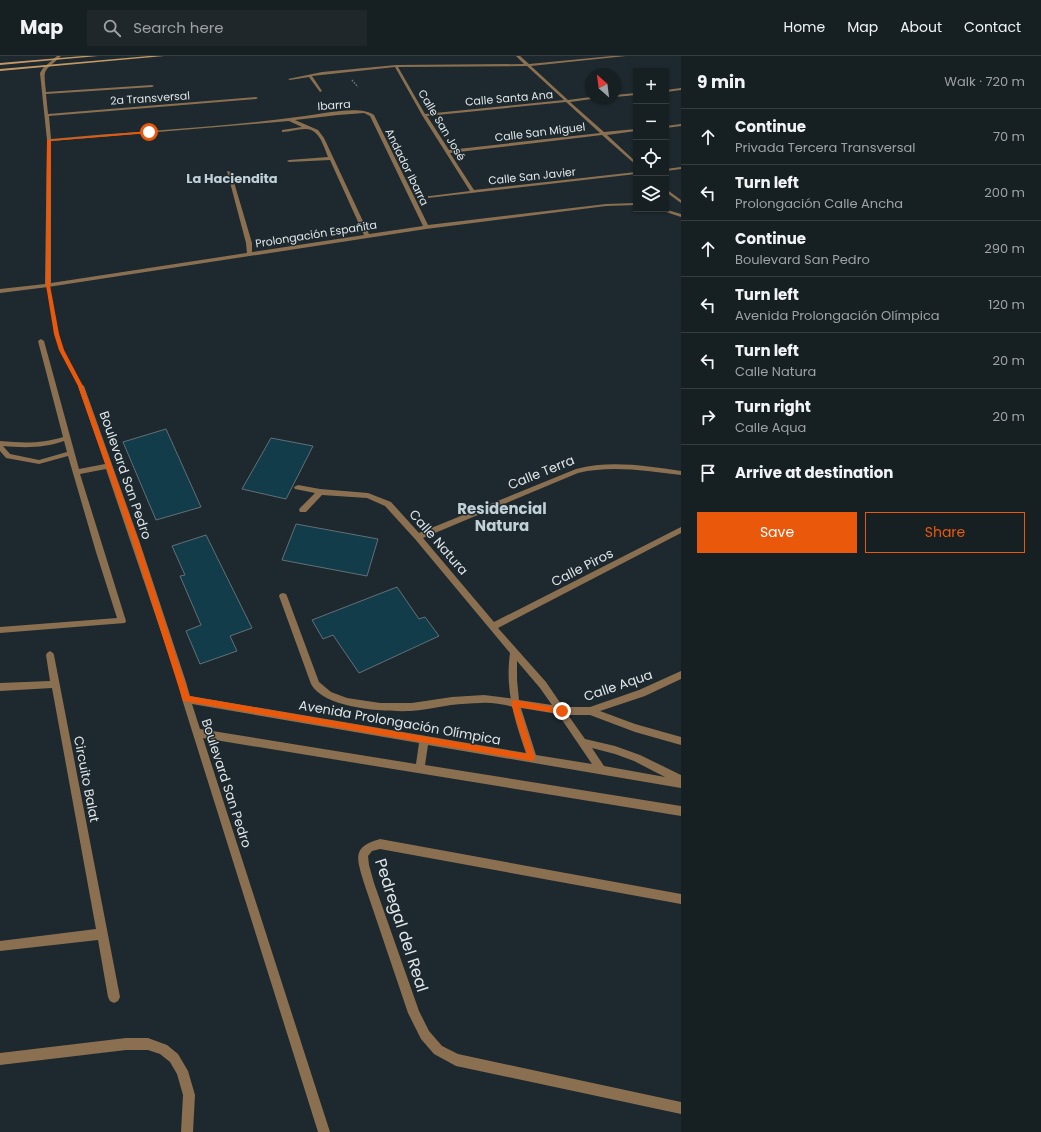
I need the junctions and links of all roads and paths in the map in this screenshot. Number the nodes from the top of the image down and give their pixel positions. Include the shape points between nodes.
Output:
1 (96, 56) edge
2 (162, 56) edge
3 (518, 56) edge
4 (624, 56) edge
5 (58, 58) edge
6 (0, 64) edge
7 (526, 65) junction
8 (47, 66) junction
9 (396, 66) junction
10 (0, 70) edge
11 (310, 75) junction
12 (290, 79) dead end
13 (152, 86) dead end
14 (681, 89) edge
15 (320, 91) dead end
16 (669, 91) edge
17 (44, 93) junction
18 (633, 94) edge
19 (621, 95) edge
20 (256, 98) dead end
21 (585, 99) edge
22 (566, 101) junction
23 (47, 115) junction
24 (372, 115) joint
25 (424, 115) junction
26 (291, 120) junction
27 (681, 125) edge
28 (308, 127) junction
29 (669, 127) edge
30 (633, 130) edge
31 (284, 131) dead end
32 (602, 134) junction
33 (49, 140) junction
34 (447, 152) junction
35 (332, 158) junction
36 (289, 161) dead end
37 (633, 161) edge
38 (681, 168) edge
39 (669, 170) edge
40 (229, 172) dead end
41 (633, 173) edge
42 (473, 192) junction
43 (669, 192) edge
44 (430, 197) dead end
45 (681, 202) edge
46 (633, 204) edge
47 (668, 212) edge
48 (681, 216) edge
49 (426, 227) junction
50 (367, 236) junction
51 (250, 254) junction
52 (48, 285) junction
53 (0, 291) edge
54 (41, 341) dead end
55 (80, 386) joint
56 (66, 438) junction
57 (0, 444) edge
58 (71, 453) junction
59 (108, 466) junction
60 (77, 472) junction
61 (681, 473) edge
62 (298, 487) dead end
63 (320, 492) junction
64 (303, 510) dead end
65 (681, 530) edge
66 (418, 537) junction
67 (283, 596) dead end
68 (494, 626) junction
69 (0, 630) edge
70 (514, 652) junction
71 (50, 655) dead end
72 (681, 675) edge
73 (55, 684) junction
74 (0, 688) edge
75 (186, 699) junction
76 (515, 703) junction
77 (562, 711) junction
78 (590, 711) junction
79 (197, 733) junction
80 (424, 740) junction
81 (681, 741) edge
82 (582, 742) junction
83 (532, 758) junction
84 (420, 769) junction
85 (601, 770) junction
86 (681, 780) edge
87 (681, 784) edge
88 (681, 811) edge
89 (681, 899) edge
90 (102, 934) junction
91 (0, 946) edge
92 (114, 997) dead end
93 (0, 1059) edge
94 (681, 1108) edge
95 (187, 1132) edge
96 (324, 1132) edge

1 - 5 main road
2 - 8 main road
3 - 7 street
4 - 7 street
5 - 6 main road
5 - 8 street
7 - 9 street
7 - 22 street
8 - 10 main road
8 - 17 street via 42,73
9 - 11 street
9 - 25 street, Calle San José
11 - 12 street
11 - 15 street
13 - 17 street
14 - 16 street
17 - 23 street
18 - 19 street
20 - 23 street, 2a Transversal
21 - 22 street, Calle Santa Ana
22 - 25 street, Calle Santa Ana
22 - 32 street
23 - 33 street
24 - 26 street, Ibarra via 360,112 308,116
24 - 49 street, Andador Ibarra
25 - 34 street, Calle San José
26 - 28 street
26 - 33 street
27 - 29 street
28 - 31 street
28 - 35 street via 319,134
30 - 32 street, Calle San Miguel
32 - 34 street, Calle San Miguel
32 - 37 street
33 - 52 street
34 - 42 street, Calle San José
35 - 36 street
35 - 50 street
38 - 39 street
40 - 51 street
41 - 42 street, Calle San Javier
42 - 44 street, Calle San Javier
43 - 45 street
46 - 49 street, Prolongación Españita via 606,204
47 - 48 street
49 - 50 street, Prolongación Españita
50 - 51 street, Prolongación Españita
51 - 52 street, Prolongación Españita
52 - 53 street, Prolongación Españita
52 - 55 path via 56,334 69,367
54 - 56 street
55 - 59 street, Boulevard San Pedro
56 - 57 street via 30,446
56 - 58 street
57 - 58 street via 8,456 28,461 39,462
58 - 60 street
59 - 60 street
59 - 75 street, Boulevard San Pedro
60 - 69 street via 97,548 122,622
61 - 66 street, Calle Terra via 624,467 589,467
62 - 63 street, Calle Natura
63 - 64 street
63 - 66 street, Calle Natura via 379,499 388,504
65 - 68 street, Calle Piros
66 - 68 street, Calle Natura
67 - 76 street via 315,684 328,695 347,702 373,706 412,707 484,699
68 - 70 street, Calle Natura
70 - 76 street via 511,685
70 - 77 street, Calle Natura via 539,679
71 - 73 street, Circuito Balat
72 - 78 street, Calle Aqua via 642,693
73 - 74 street
73 - 90 street, Circuito Balat
75 - 79 street, Boulevard San Pedro
75 - 80 street, Avenida Prolongación Olímpica
76 - 77 street, Calle Aqua
76 - 83 street
77 - 78 street, Calle Aqua
77 - 82 street, Calle Natura
78 - 81 street via 647,733
79 - 84 street
79 - 96 street, Boulevard San Pedro
80 - 83 street, Avenida Prolongación Olímpica
80 - 84 street
82 - 85 street, Calle Natura
82 - 86 street via 632,756
83 - 85 street, Avenida Prolongación Olímpica
84 - 88 street
85 - 87 street, Avenida Prolongación Olímpica
89 - 94 street, Pedregal del Real via 380,844 369,847 363,855 369,883 414,1013 425,1035 438,1050 456,1060
90 - 91 street
90 - 92 street, Circuito Balat
93 - 95 street via 126,1044 148,1044 163,1049 174,1058 182,1071 189,1095

